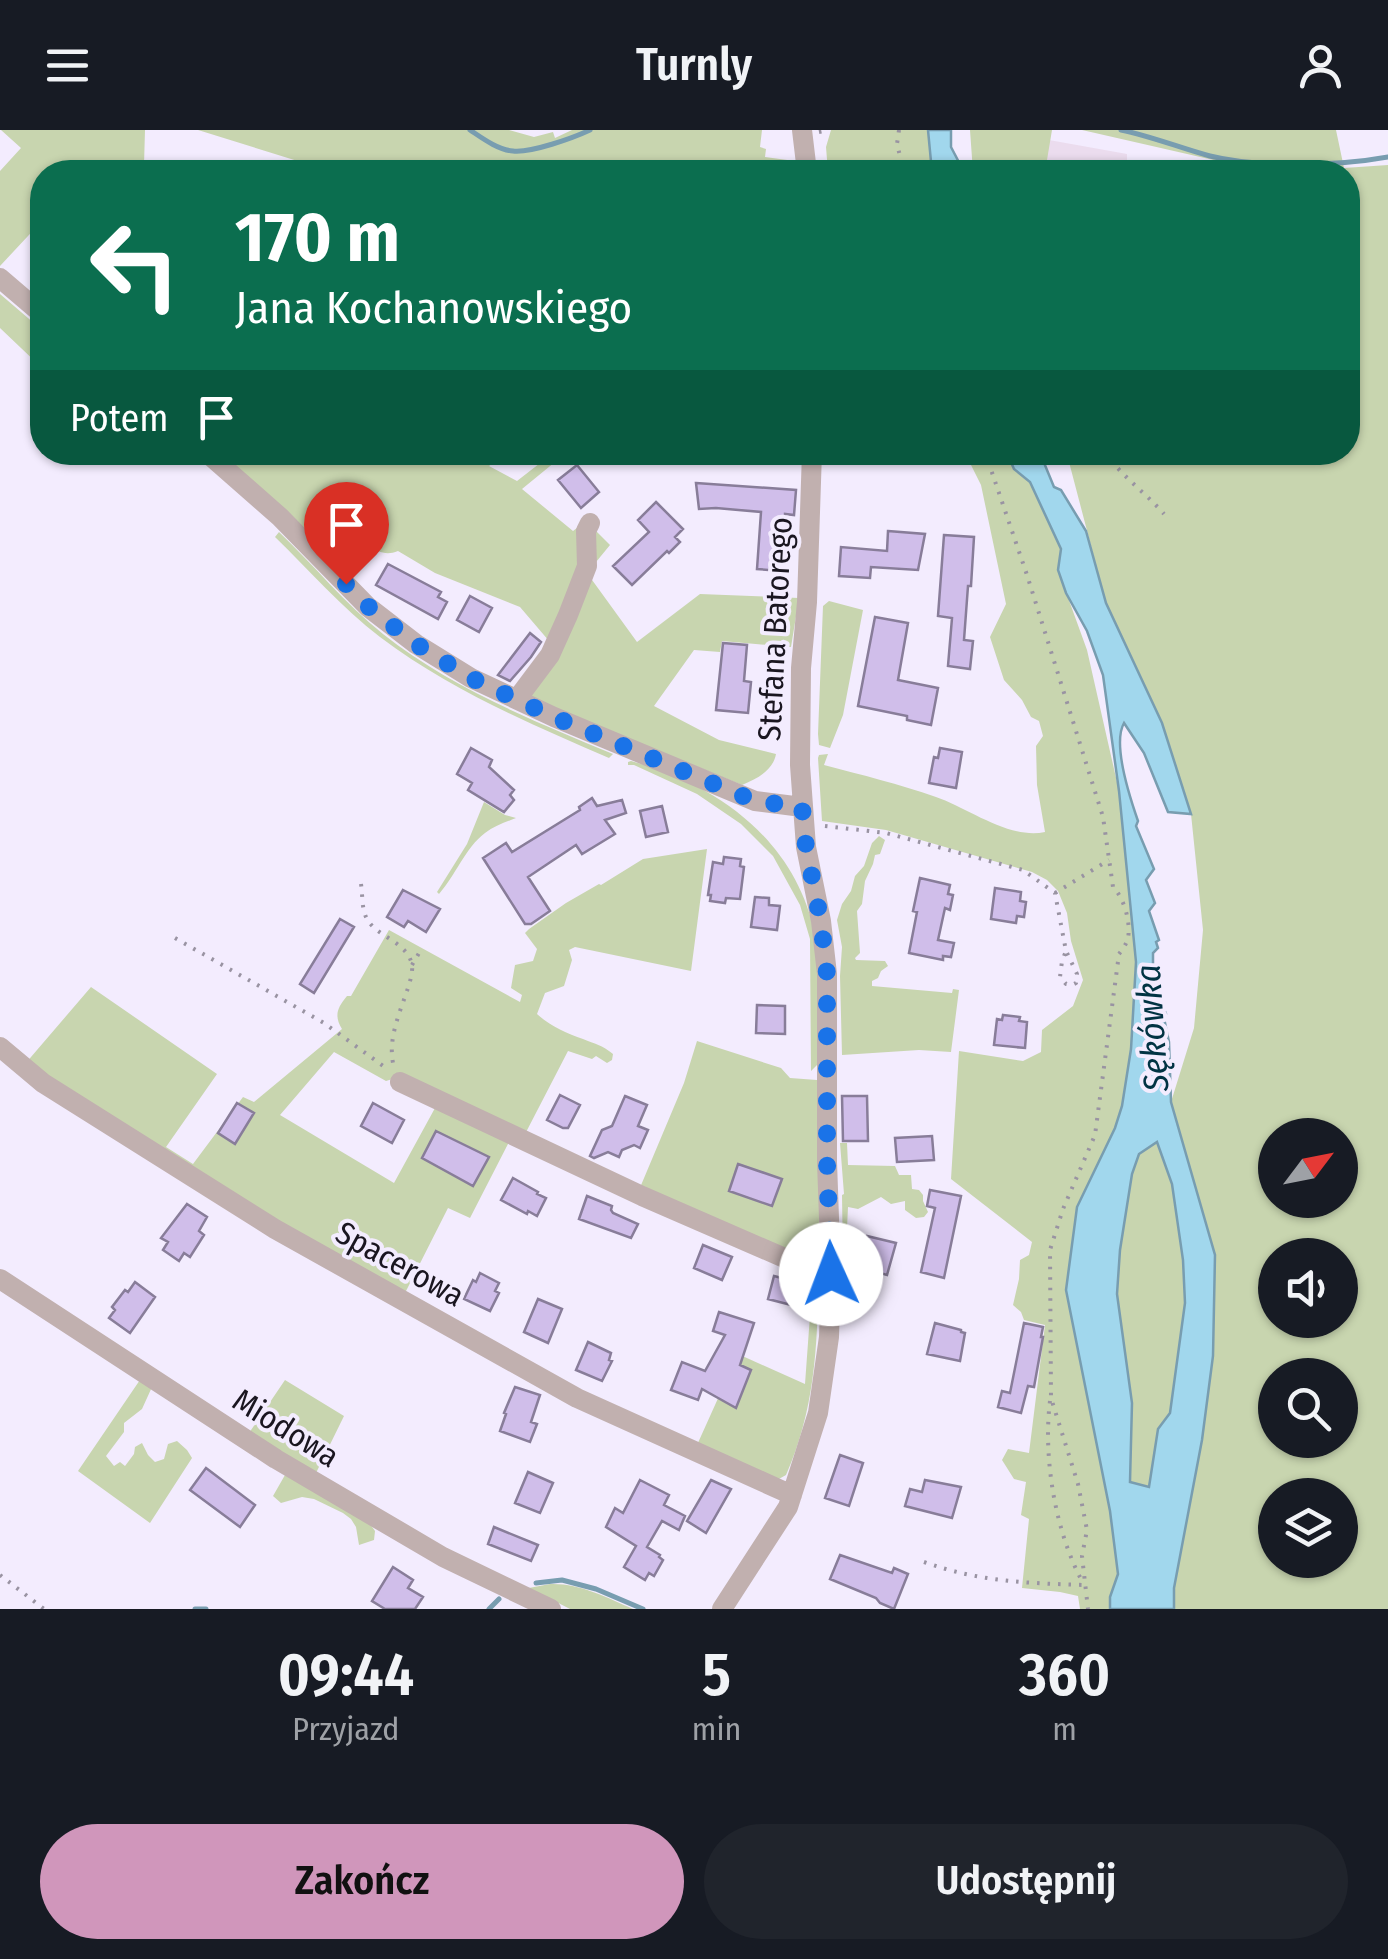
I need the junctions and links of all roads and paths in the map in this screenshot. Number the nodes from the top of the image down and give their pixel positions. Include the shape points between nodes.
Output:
1 (829, 130) edge
2 (898, 130) edge
3 (810, 131) edge
4 (809, 160) edge
5 (901, 160) edge
6 (0, 278) edge
7 (30, 304) edge
8 (221, 465) edge
9 (811, 465) edge
10 (990, 465) edge
11 (1114, 465) edge
12 (1164, 514) dead end
13 (590, 523) dead end
14 (517, 700) junction
15 (802, 807) junction
16 (1109, 860) junction
17 (362, 884) dead end
18 (1055, 892) junction
19 (175, 938) dead end
20 (422, 948) dead end
21 (1066, 951) junction
22 (412, 964) junction
23 (0, 1047) edge
24 (400, 1082) junction
25 (831, 1274) junction
26 (0, 1279) edge
27 (1051, 1398) junction
28 (792, 1495) junction
29 (924, 1562) dead end
30 (0, 1575) edge
31 (1084, 1585) junction
32 (44, 1609) edge
33 (551, 1609) edge
34 (722, 1609) edge
35 (1088, 1609) edge

1 - 3 path
2 - 5 path
3 - 4 street
6 - 7 street
8 - 14 street via 370,608 416,644
9 - 15 street, Stefana Batorego via 799,732
10 - 16 path via 1103,817
11 - 12 path
13 - 14 street via 587,566 568,616
14 - 15 street via 755,801
15 - 18 path via 826,826 886,832 1023,870
15 - 25 street, Stefana Batorego via 827,974
16 - 18 path
16 - 27 path via 1128,940 1120,954 1095,1135 1050,1250
17 - 22 path via 370,925
18 - 21 path
19 - 24 path via 324,1023
20 - 22 path
21 - 21 path via 1060,977 1072,986 1077,974
22 - 24 path via 391,1052
23 - 28 street, Spacerowa via 44,1084 275,1229 578,1398
24 - 25 street via 642,1196
25 - 28 street, Stefana Batorego via 818,1414
26 - 33 street, Miodowa via 292,1469 442,1557
27 - 31 path via 1087,1530
27 - 31 path via 1050,1467 1072,1562
28 - 34 street, Stefana Batorego
29 - 31 path via 1002,1582
30 - 32 path
31 - 35 path

